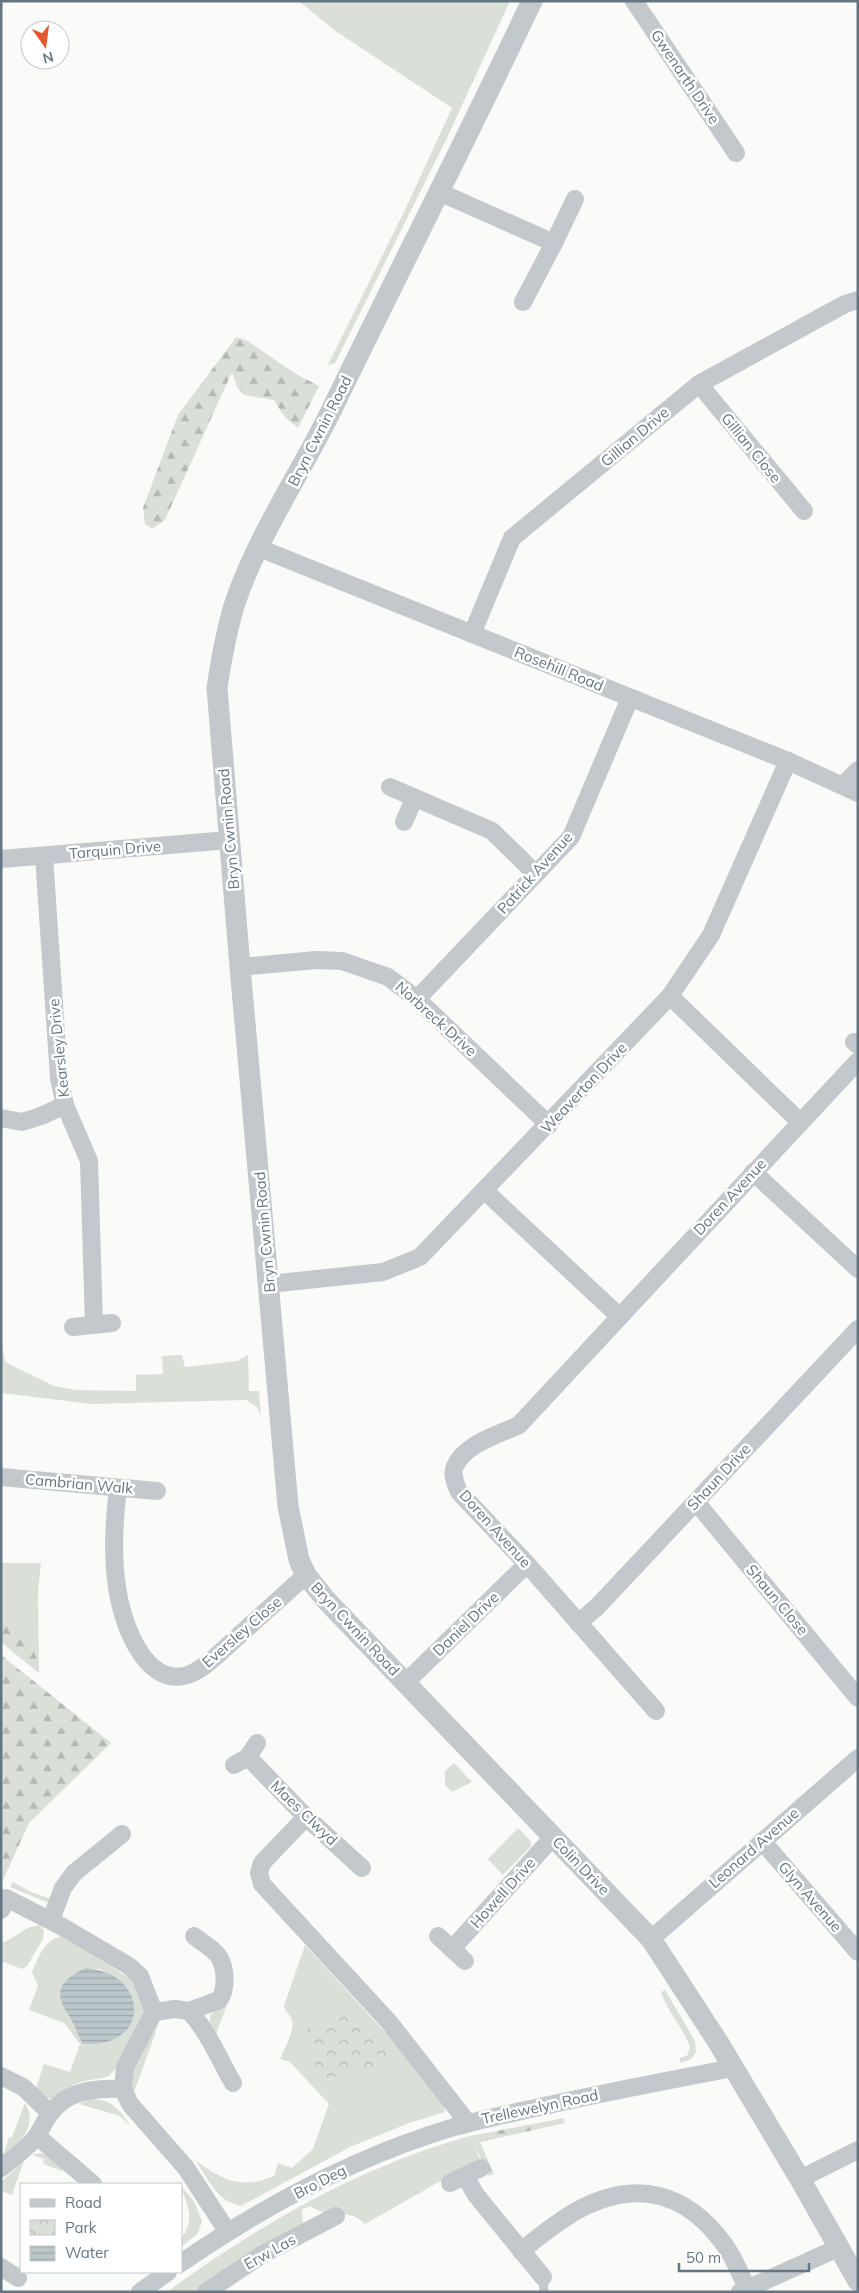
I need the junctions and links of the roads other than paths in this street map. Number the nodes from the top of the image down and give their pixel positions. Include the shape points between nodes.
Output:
1 (532, 1) edge
2 (634, 1) edge
3 (736, 153) dead end
4 (439, 192) junction
5 (575, 199) dead end
6 (554, 243) junction
7 (858, 300) edge
8 (523, 302) dead end
9 (699, 384) junction
10 (804, 511) dead end
11 (259, 548) junction
12 (472, 634) junction
13 (630, 698) junction
14 (788, 761) junction
15 (858, 770) edge
16 (390, 787) dead end
17 (851, 789) edge
18 (414, 799) junction
19 (404, 822) dead end
20 (229, 840) junction
21 (44, 856) junction
22 (1, 859) edge
23 (536, 874) junction
24 (240, 968) junction
25 (670, 996) junction
26 (417, 999) junction
27 (858, 1061) edge
28 (65, 1105) junction
29 (1, 1118) edge
30 (800, 1122) junction
31 (549, 1125) junction
32 (753, 1172) junction
33 (485, 1191) junction
34 (858, 1269) edge
35 (269, 1284) junction
36 (620, 1317) junction
37 (72, 1327) dead end
38 (858, 1329) edge
39 (1, 1477) edge
40 (118, 1488) junction
41 (157, 1491) dead end
42 (696, 1502) junction
43 (527, 1564) junction
44 (306, 1575) junction
45 (578, 1623) junction
46 (405, 1683) junction
47 (858, 1698) edge
48 (656, 1711) dead end
49 (246, 1755) dead end
50 (858, 1758) edge
51 (306, 1817) junction
52 (122, 1834) dead end
53 (553, 1837) junction
54 (762, 1841) junction
55 (362, 1868) dead end
56 (3, 1901) edge
57 (52, 1920) junction
58 (194, 1936) dead end
59 (438, 1936) dead end
60 (651, 1939) junction
61 (452, 1949) junction
62 (858, 1952) edge
63 (465, 1961) dead end
64 (189, 2011) junction
65 (154, 2012) junction
66 (733, 2068) junction
67 (1, 2076) edge
68 (234, 2083) dead end
69 (123, 2089) junction
70 (50, 2113) junction
71 (468, 2123) junction
72 (37, 2136) junction
73 (858, 2150) edge
74 (1, 2168) edge
75 (481, 2168) dead end
76 (800, 2179) junction
77 (92, 2183) edge
78 (336, 2216) dead end
79 (227, 2231) junction
80 (838, 2248) junction
81 (521, 2250) junction
82 (182, 2262) edge
83 (1, 2267) edge
84 (167, 2273) edge
85 (18, 2278) dead end
86 (858, 2281) edge
87 (543, 2284) edge
88 (743, 2290) edge
89 (140, 2292) edge
90 (206, 2292) edge

1 - 4 street, Bryn Cwnin Road
2 - 3 street, Gwenarth Drive
4 - 6 street
4 - 11 street, Bryn Cwnin Road via 323,427
5 - 6 street
6 - 8 street
7 - 9 street, Gillian Drive via 845,304
9 - 10 street, Gillian Close
9 - 12 street, Gillian Drive via 512,538
11 - 12 street, Rosehill Road
11 - 20 street, Bryn Cwnin Road via 235,605 217,688
12 - 13 street, Rosehill Road
13 - 14 street, Rosehill Road
13 - 23 street, Patrick Avenue via 571,837
14 - 17 street, Rosehill Road
14 - 25 street, Weaverton Drive via 711,935
15 - 17 street
16 - 18 street
18 - 19 street
18 - 23 street via 492,831
20 - 21 street, Tarquin Drive
20 - 24 street, Bryn Cwnin Road
21 - 22 street, Tarquin Drive
21 - 28 street, Kearsley Drive via 59,1078
23 - 26 street, Patrick Avenue
24 - 26 street, Norbreck Drive via 316,960 342,961 388,977
24 - 35 street, Bryn Cwnin Road
25 - 30 street
25 - 31 street, Weaverton Drive
26 - 31 street, Norbreck Drive
27 - 30 street, Doren Avenue
28 - 29 street via 22,1122
28 - 37 street, Kearsley Drive via 89,1161 103,1324
30 - 32 street, Doren Avenue
31 - 33 street, Weaverton Drive
32 - 34 street
32 - 36 street, Doren Avenue
33 - 35 street, Weaverton Drive via 420,1257 383,1272
33 - 36 street
35 - 44 street, Bryn Cwnin Road via 288,1506 294,1541
36 - 43 street, Doren Avenue via 519,1425 470,1448 454,1467 454,1480 459,1492
38 - 42 street, Shaun Drive
39 - 40 street, Cambrian Walk
40 - 41 street, Cambrian Walk
40 - 44 street, Eversley Close via 114,1518 115,1559 123,1613 128,1631 143,1657 163,1674 174,1677 198,1671
42 - 45 street, Shaun Drive
42 - 47 street, Shaun Close
43 - 45 street, Doren Avenue
43 - 46 street, Daniel Drive
44 - 46 street, Bryn Cwnin Road
45 - 48 street, Doren Avenue
46 - 53 street, Colin Drive
49 - 51 street, Maes Clwyd
50 - 54 street, Leonard Avenue
51 - 55 street, Maes Clwyd via 354,1849
51 - 71 street, Trellewelyn Road via 262,1863 259,1873 262,1884 389,2022
52 - 57 street via 74,1873 63,1888
53 - 60 street, Colin Drive
53 - 61 street, Howell Drive
54 - 60 street, Leonard Avenue
54 - 62 street, Glyn Avenue
56 - 57 street
57 - 65 street via 129,1966 140,1976
58 - 64 street via 219,1957 225,1985 219,2000
59 - 61 street
60 - 66 street, Colin Drive
61 - 63 street
64 - 65 street
64 - 68 street via 200,2022
65 - 69 street via 125,2067
66 - 71 street, Trellewelyn Road
66 - 76 street
67 - 70 street via 23,2087
69 - 70 street via 87,2090 72,2095
69 - 79 street via 130,2104 186,2168
70 - 72 street
71 - 79 street, Bro Deg via 340,2170
72 - 74 street
72 - 77 street
73 - 76 street
75 - 81 street via 457,2180 476,2195
76 - 80 street
78 - 90 street, Erw Las via 313,2219
79 - 82 street, Bro Deg
80 - 86 street
80 - 88 street
81 - 87 street
81 - 88 street via 581,2208 628,2194 651,2194 674,2199 711,2227 726,2246
83 - 85 street
84 - 89 street

